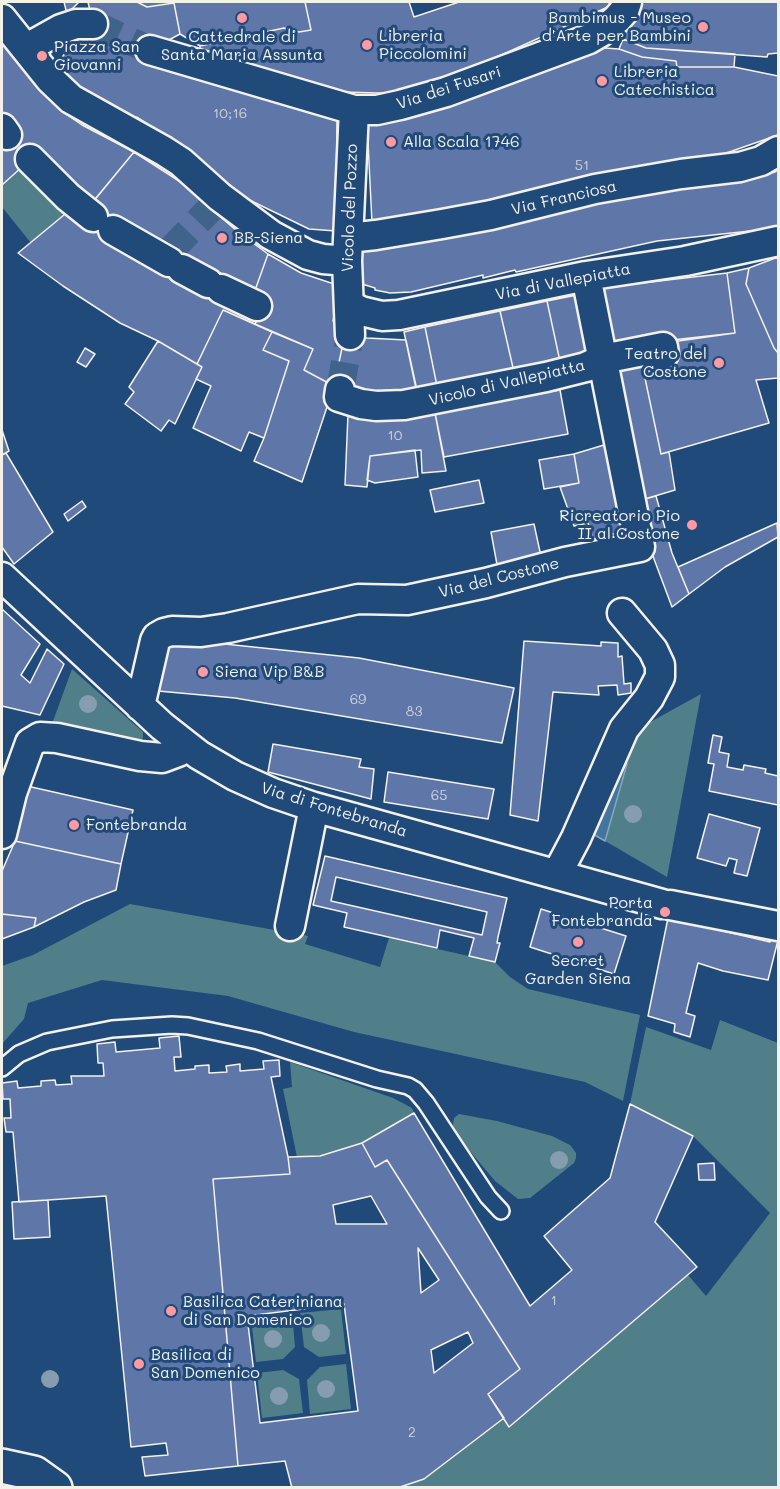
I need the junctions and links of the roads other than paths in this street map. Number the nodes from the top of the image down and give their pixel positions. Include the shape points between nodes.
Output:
1 (627, 2) edge
2 (2, 19) edge
3 (93, 24) tunnel mouth
4 (27, 48) junction
5 (150, 50) tunnel mouth
6 (354, 110) junction
7 (778, 151) edge
8 (30, 159) dead end
9 (778, 241) edge
10 (348, 249) junction
11 (586, 276) junction
12 (349, 305) junction
13 (257, 306) dead end
14 (350, 335) tunnel mouth
15 (654, 356) dead end
16 (603, 359) junction
17 (339, 390) dead end
18 (2, 578) edge
19 (622, 613) dead end
20 (140, 706) junction
21 (186, 746) junction
22 (7, 793) edge
23 (314, 807) junction
24 (2, 834) edge
25 (558, 874) junction
26 (290, 926) dead end
27 (778, 926) edge
28 (2, 1068) edge
29 (501, 1211) dead end
30 (2, 1466) edge
31 (55, 1488) edge

1 - 6 street, Via dei Fusari via 611,38 589,39 447,92 388,108
2 - 4 street
3 - 4 street via 61,29
4 - 10 street, Via Franciosa via 71,99 181,162 215,203 299,250 323,259
5 - 6 street, Via dei Fusari
6 - 10 street, Vicolo del Pozzo
7 - 10 street, Via Franciosa via 761,161 740,166 595,189 491,215 376,235
8 - 13 street via 68,197 103,223
9 - 11 street, Via di Vallepiatta
10 - 12 street, Vicolo del Pozzo
11 - 12 street, Via di Vallepiatta via 399,315 382,316
11 - 16 street, Via del Costone
12 - 14 street
15 - 16 street, Vicolo di Vallepiatta via 664,354 663,347
16 - 17 street, Vicolo di Vallepiatta via 586,367 404,405 361,404 339,397
16 - 20 street, Via del Costone via 640,547 407,600 358,599 228,628 164,633 155,641
18 - 20 street, Via di Fontebranda
19 - 25 street via 653,650 660,664 660,677 624,729
20 - 21 street, Via di Fontebranda
21 - 22 street via 162,758 40,737 30,743
21 - 23 street, Via di Fontebranda via 257,786
22 - 24 street
23 - 25 street, Via di Fontebranda
23 - 26 street
25 - 27 street, Via di Fontebranda via 666,905
28 - 29 lane via 19,1054 46,1042 112,1029 188,1026 258,1041 415,1090
30 - 31 street via 34,1473

